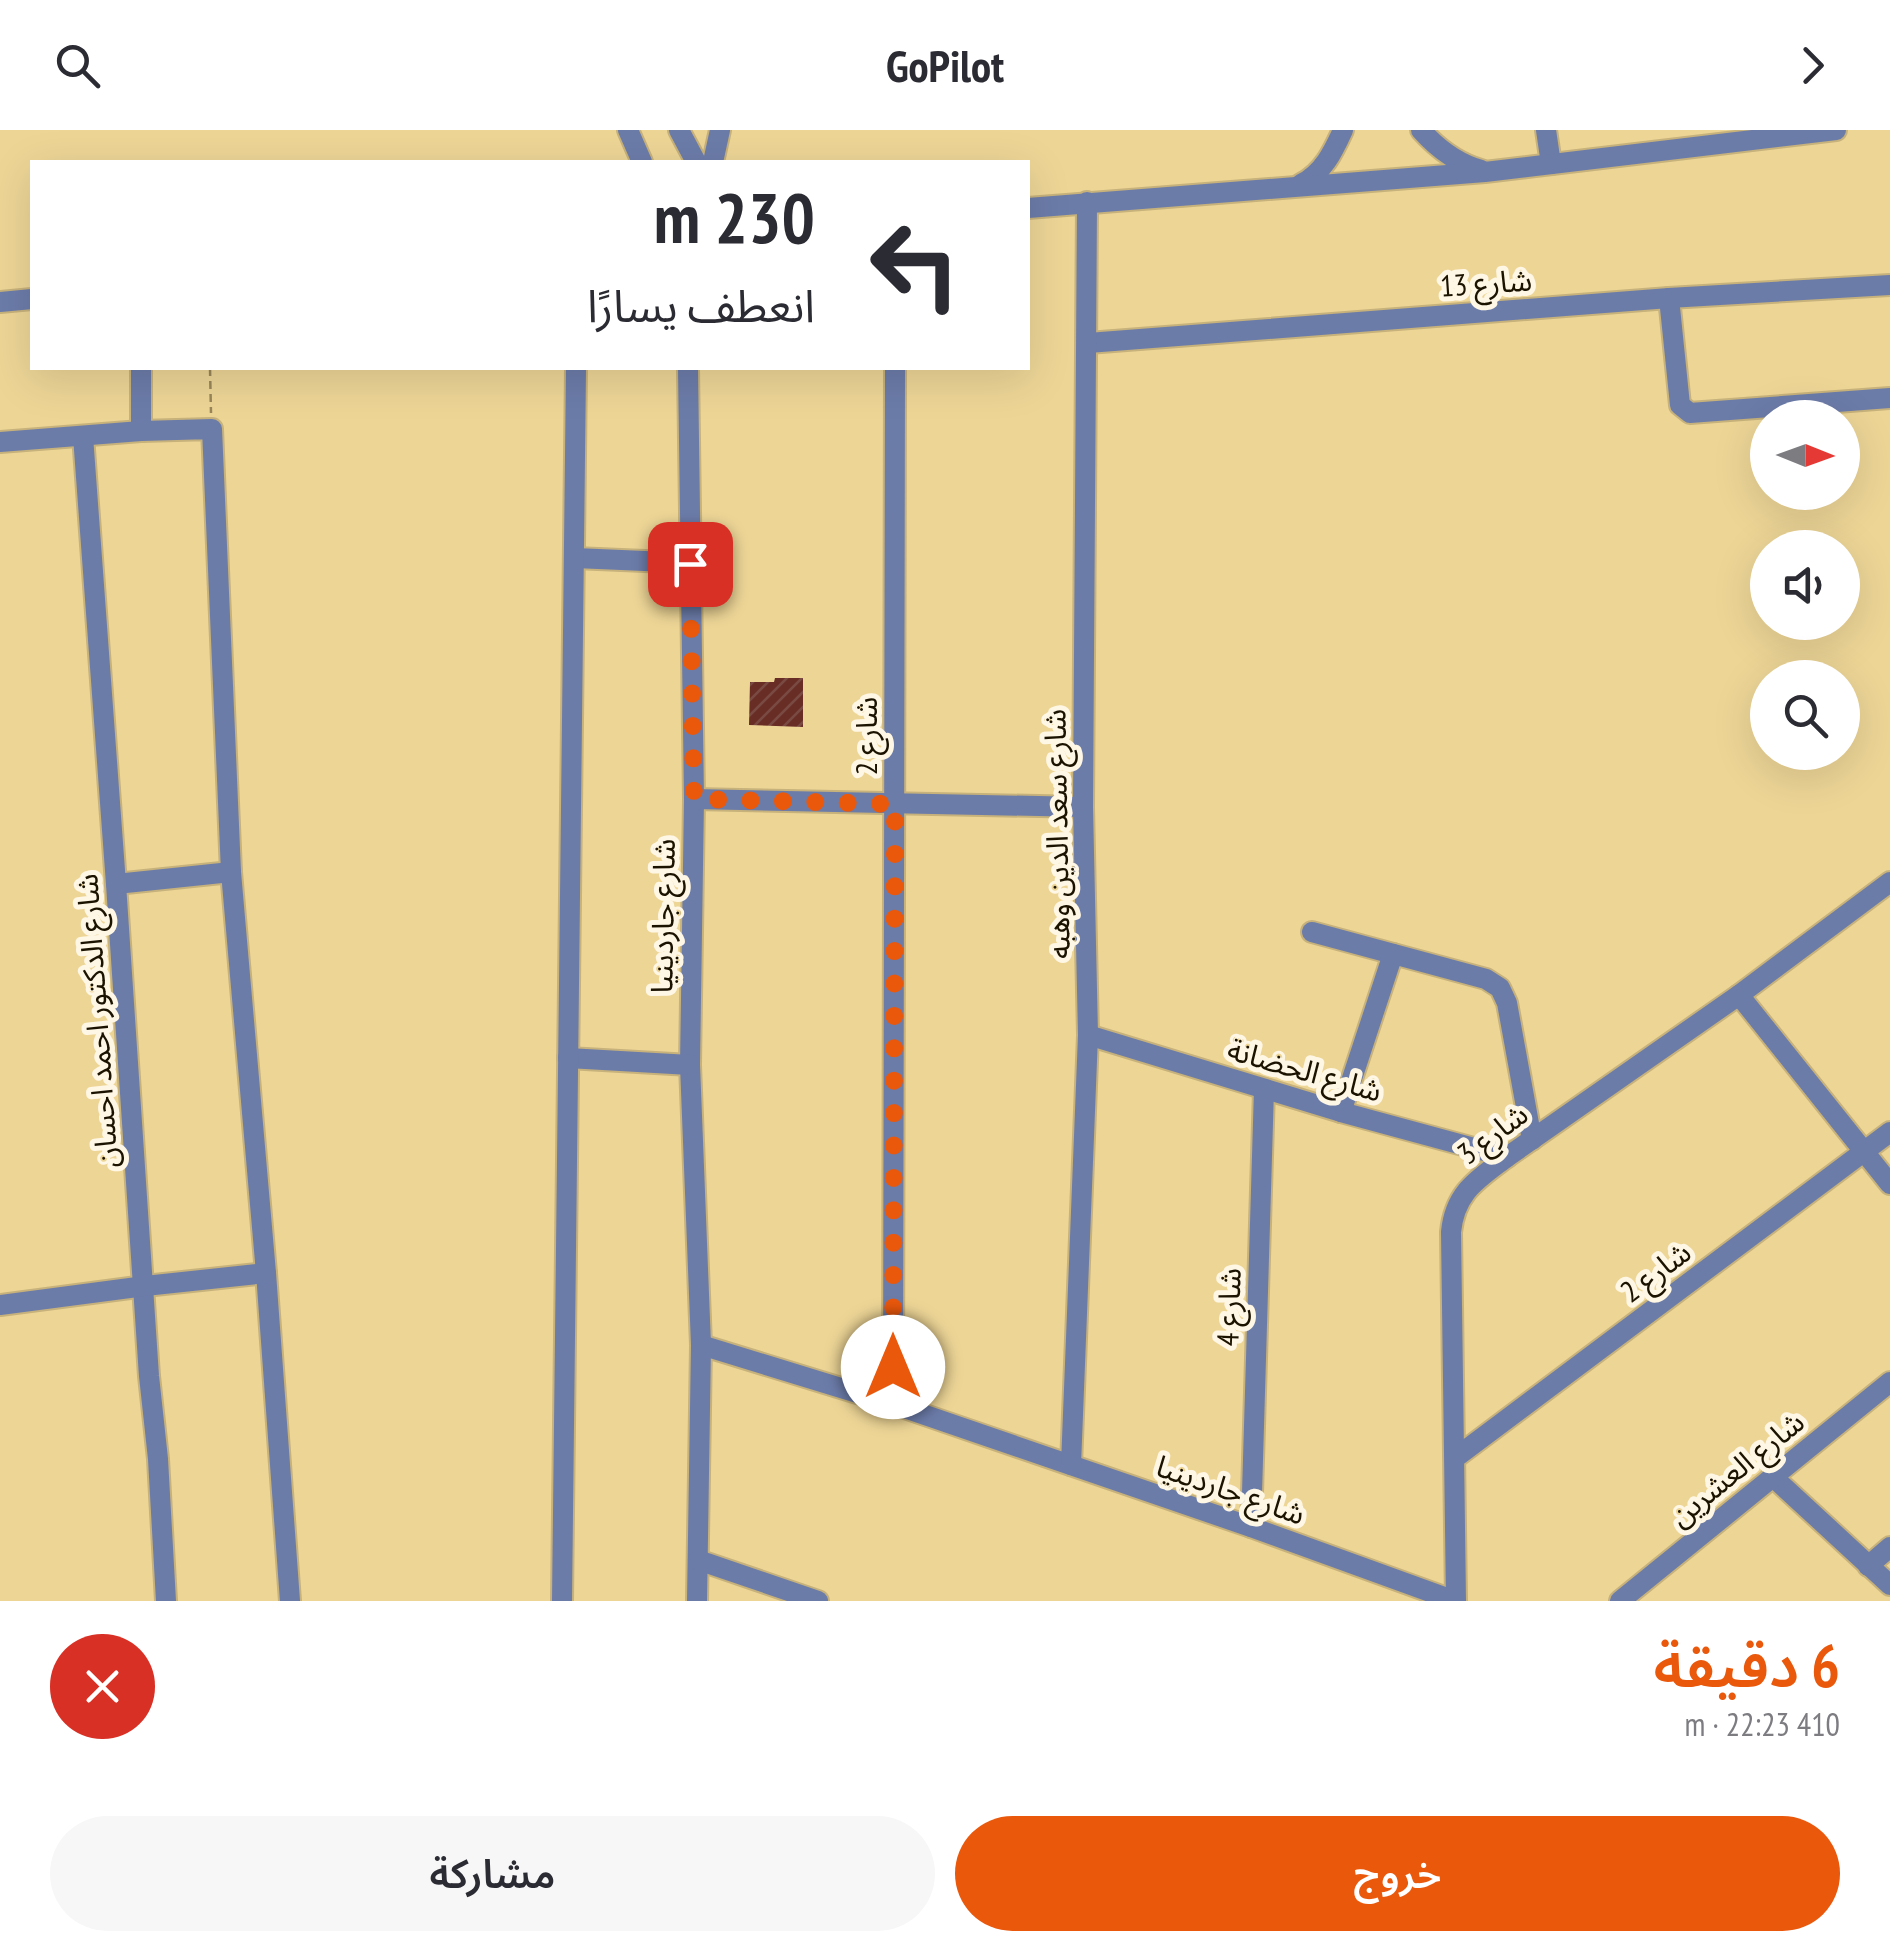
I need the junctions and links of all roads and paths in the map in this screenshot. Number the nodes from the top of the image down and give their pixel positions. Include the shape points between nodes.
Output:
1 (628, 130) edge
2 (678, 130) edge
3 (720, 130) edge
4 (1342, 130) edge
5 (1421, 130) edge
6 (1546, 130) edge
7 (1836, 130) edge
8 (641, 160) edge
9 (695, 160) edge
10 (713, 160) edge
11 (1550, 164) junction
12 (1485, 172) junction
13 (1300, 185) junction
14 (1087, 202) junction
15 (1030, 208) edge
16 (1890, 285) edge
17 (1669, 298) junction
18 (30, 299) edge
19 (0, 302) edge
20 (1088, 343) junction
21 (141, 370) edge
22 (210, 370) edge
23 (576, 370) edge
24 (688, 370) edge
25 (895, 370) edge
26 (1890, 398) edge
27 (212, 429) junction
28 (141, 431) junction
29 (83, 436) junction
30 (0, 442) edge
31 (575, 558) junction
32 (690, 564) junction
33 (694, 799) junction
34 (895, 804) junction
35 (1083, 807) junction
36 (231, 872) junction
37 (1890, 882) edge
38 (116, 884) junction
39 (1312, 932) dead end
40 (1393, 954) junction
41 (1739, 995) junction
42 (1088, 1035) junction
43 (568, 1058) junction
44 (690, 1064) junction
45 (1264, 1090) junction
46 (1341, 1112) junction
47 (1890, 1132) edge
48 (1532, 1140) junction
49 (1865, 1151) junction
50 (1507, 1158) junction
51 (1890, 1184) edge
52 (266, 1274) junction
53 (144, 1286) junction
54 (0, 1305) edge
55 (701, 1346) junction
56 (1890, 1382) edge
57 (893, 1404) junction
58 (1455, 1458) junction
59 (1070, 1465) junction
60 (1772, 1476) junction
61 (1251, 1527) junction
62 (1890, 1547) edge
63 (698, 1560) junction
64 (1868, 1566) junction
65 (1890, 1585) edge
66 (1392, 1591) edge
67 (290, 1597) edge
68 (166, 1601) edge
69 (562, 1601) edge
70 (697, 1601) edge
71 (818, 1601) edge
72 (1455, 1601) edge
73 (1620, 1601) edge

1 - 8 street
2 - 9 street
3 - 10 street
4 - 13 street via 1327,161
5 - 12 street via 1450,157
6 - 11 street
7 - 11 street
11 - 12 street
12 - 13 street
13 - 14 street
14 - 15 street
14 - 20 street, شارع سعد الدين وهبه
16 - 17 street, شارع 13
17 - 20 street, شارع 13
17 - 26 street via 1680,405 1690,413
18 - 19 street
20 - 35 street, شارع سعد الدين وهبه
21 - 28 street
22 - 27 path
23 - 31 street
24 - 32 street, شارع جاردينيا
25 - 34 street, شارع 2
27 - 28 street
27 - 36 street
28 - 29 street
29 - 30 street
29 - 38 street, شارع الدكتور احمد احسان
31 - 32 street
31 - 43 street
32 - 33 street, شارع جاردينيا
33 - 34 street
33 - 44 street, شارع جاردينيا
34 - 35 street
34 - 57 street, شارع 2
35 - 42 street, شارع سعد الدين وهبه
36 - 38 street
36 - 52 street
37 - 41 street, شارع 3
38 - 53 street, شارع الدكتور احمد احسان
39 - 40 street
40 - 46 street
40 - 48 street via 1500,988
41 - 48 street, شارع 3
41 - 49 street
42 - 45 street, شارع الحضانة
42 - 59 street, شارع سعد الدين وهبه
43 - 44 street
43 - 69 street
44 - 55 street, شارع جاردينيا
45 - 46 street, شارع الحضانة
45 - 61 street, شارع 4
46 - 50 street, شارع الحضانة
47 - 49 street, شارع 2
48 - 50 street, شارع 3
49 - 51 street
49 - 58 street, شارع 2
50 - 58 street, شارع 3 via 1465,1191 1452,1217
52 - 53 street
52 - 67 street
53 - 54 street
53 - 68 street, شارع الدكتور احمد احسان
55 - 57 street, شارع جاردينيا
55 - 63 street, شارع جاردينيا
56 - 60 street, شارع العشرين
57 - 59 street, شارع جاردينيا
58 - 72 street, شارع 3
59 - 61 street, شارع جاردينيا
60 - 64 street
60 - 73 street, شارع العشرين
61 - 66 street, شارع جاردينيا
62 - 64 street
63 - 70 street, شارع جاردينيا
63 - 71 street
64 - 65 street
66 - 72 street, شارع جاردينيا

